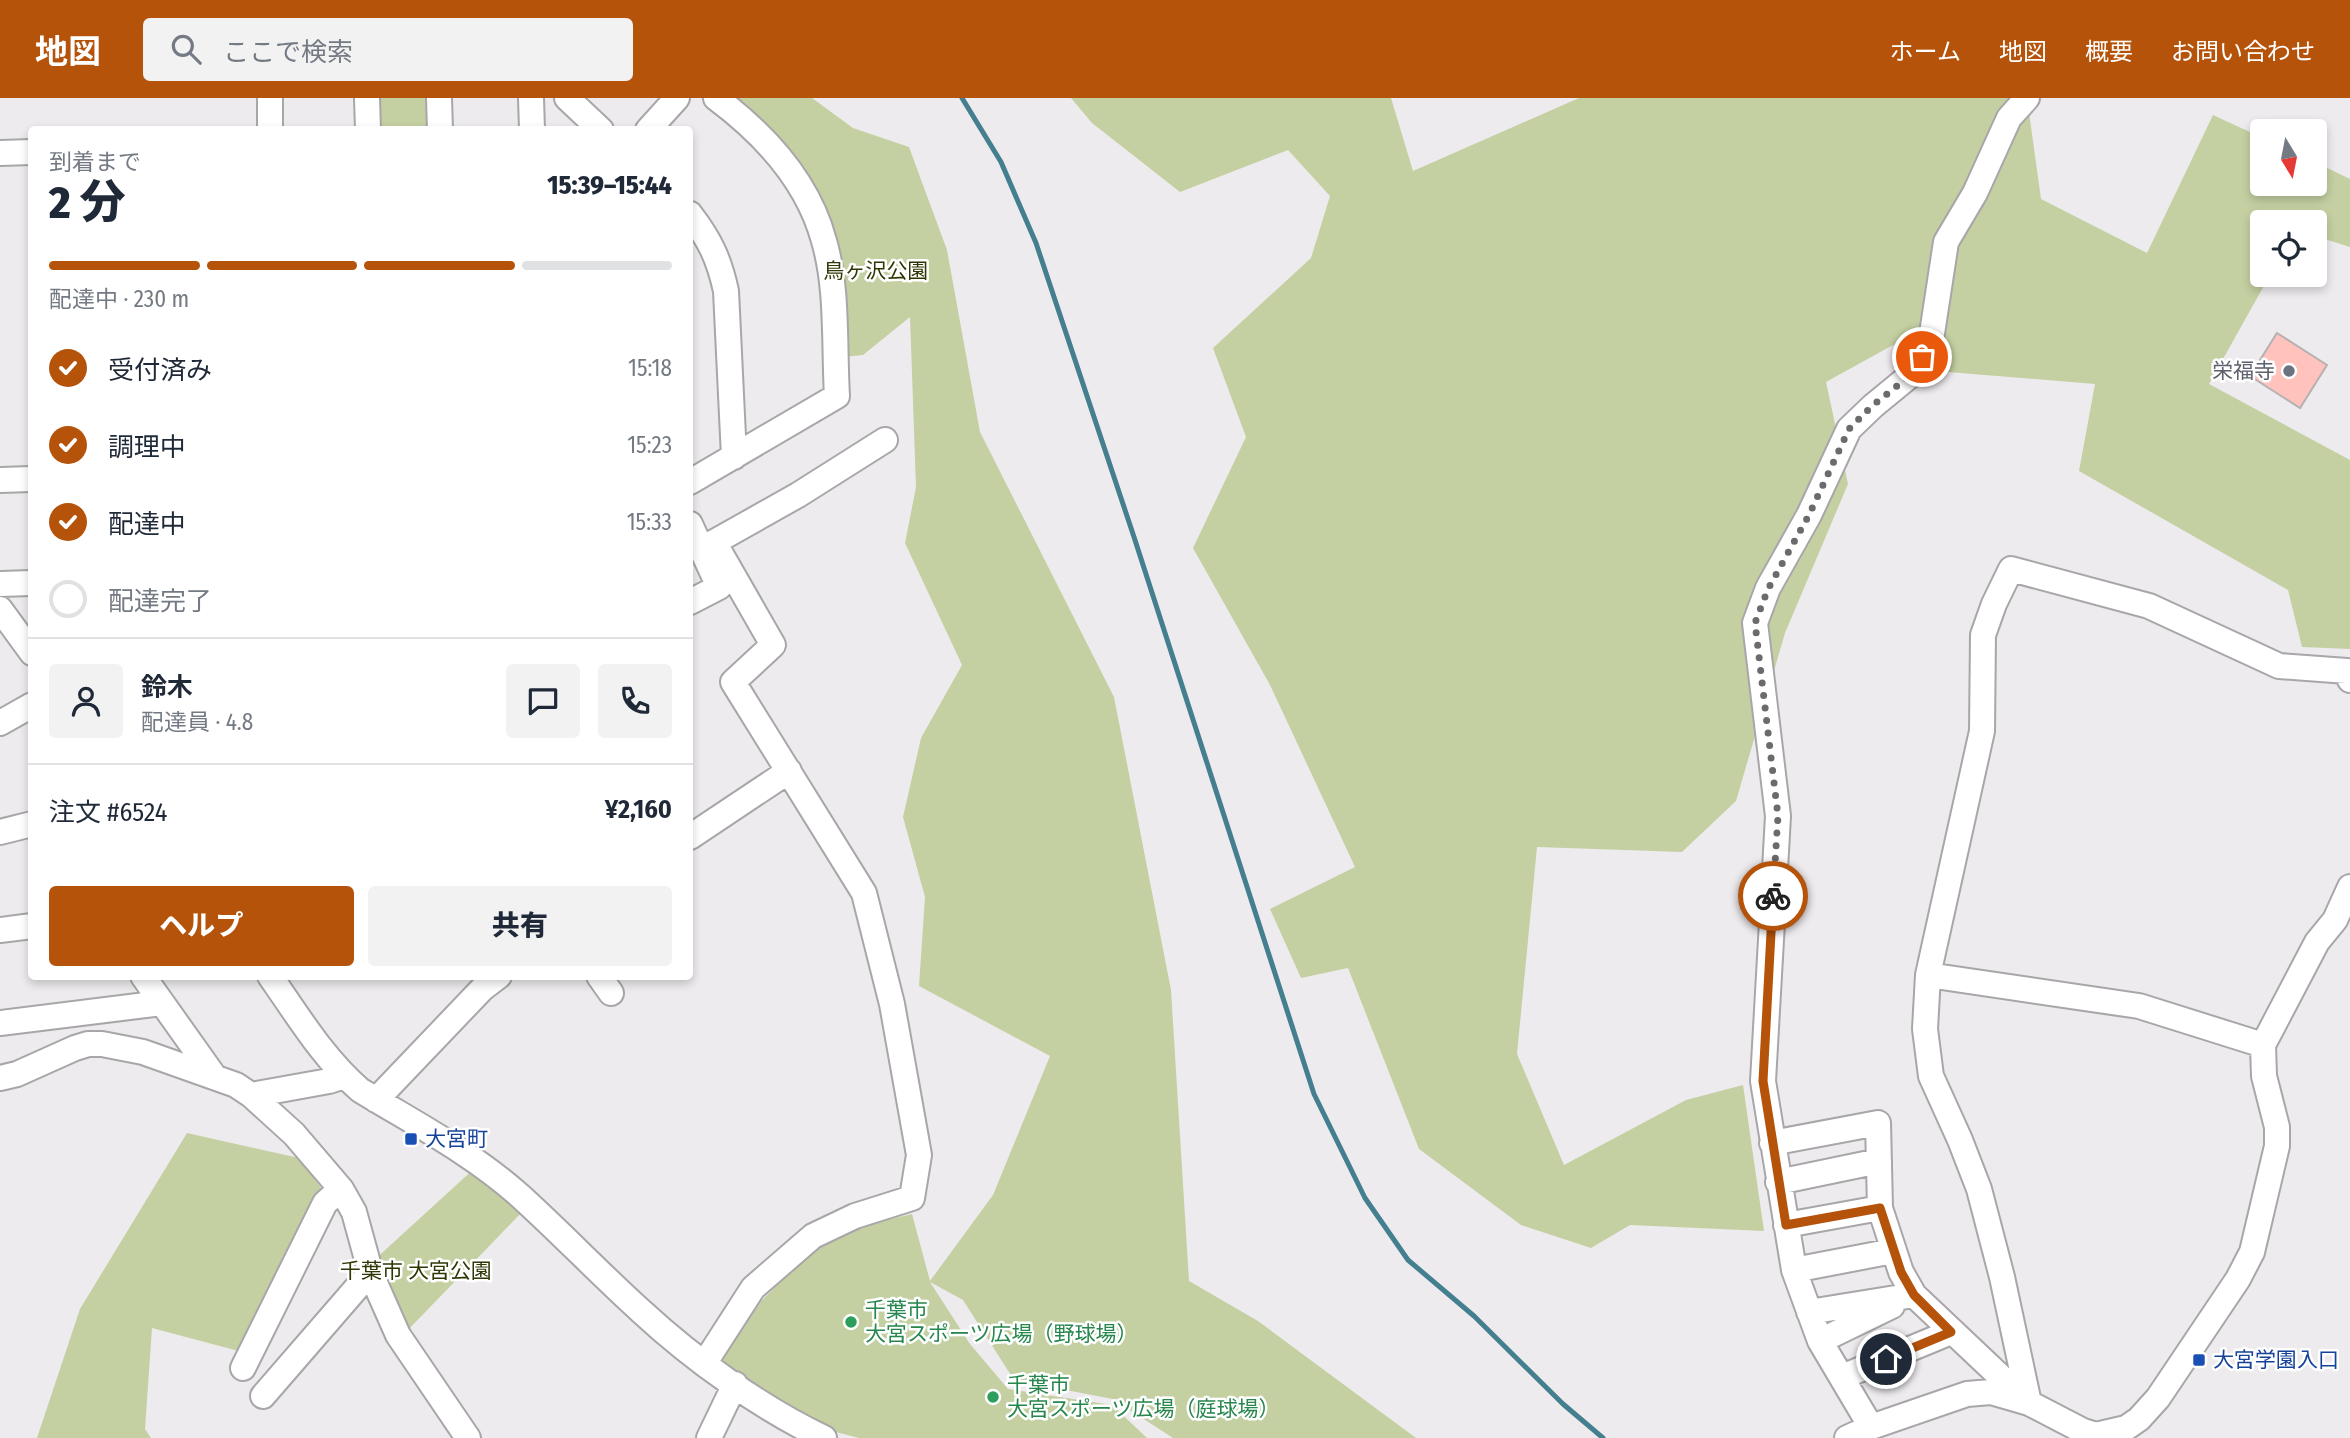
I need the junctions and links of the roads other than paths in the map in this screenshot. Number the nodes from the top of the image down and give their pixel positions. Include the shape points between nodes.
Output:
1 (270, 98) edge
2 (367, 98) edge
3 (439, 98) edge
4 (531, 98) edge
5 (567, 98) edge
6 (677, 98) edge
7 (716, 98) edge
8 (2026, 98) edge
9 (270, 126) edge
10 (368, 126) edge
11 (440, 126) edge
12 (532, 126) edge
13 (597, 126) edge
14 (652, 126) edge
15 (28, 152) edge
16 (0, 153) edge
17 (693, 218) edge
18 (885, 440) dead end
19 (734, 457) junction
20 (28, 478) edge
21 (0, 480) edge
22 (693, 480) edge
23 (693, 528) edge
24 (708, 546) junction
25 (28, 583) edge
26 (0, 584) edge
27 (693, 600) edge
28 (0, 609) edge
29 (28, 648) edge
30 (2350, 680) edge
31 (28, 707) edge
32 (0, 723) edge
33 (789, 771) junction
34 (28, 826) edge
35 (0, 832) edge
36 (693, 835) edge
37 (2350, 887) edge
38 (28, 926) edge
39 (2343, 926) edge
40 (0, 930) edge
41 (1928, 975) junction
42 (145, 980) edge
43 (273, 980) edge
44 (494, 980) edge
45 (162, 1003) junction
46 (0, 1023) edge
47 (2263, 1045) junction
48 (214, 1076) junction
49 (344, 1076) junction
50 (0, 1078) edge
51 (251, 1095) junction
52 (376, 1100) junction
53 (1772, 1143) junction
54 (1879, 1161) junction
55 (1778, 1182) junction
56 (341, 1189) junction
57 (1880, 1208) junction
58 (1786, 1225) junction
59 (1893, 1251) junction
60 (1794, 1270) junction
61 (371, 1274) junction
62 (1914, 1295) junction
63 (1809, 1312) junction
64 (1951, 1332) junction
65 (1820, 1341) junction
66 (704, 1364) junction
67 (243, 1368) dead end
68 (1842, 1377) junction
69 (735, 1384) junction
70 (263, 1396) dead end
71 (2029, 1403) junction
72 (1871, 1427) junction
73 (468, 1438) edge
74 (709, 1438) edge
75 (824, 1438) edge
76 (1847, 1438) edge

1 - 9 street
2 - 10 street
3 - 11 street
4 - 12 street
5 - 13 street
6 - 14 street
7 - 19 street via 761,135 797,181 824,241 832,289 837,396
8 - 53 street via 2010,117 1946,243 1931,340 1912,374 1849,429 1755,623 1778,816 1763,1081
15 - 16 street
17 - 19 street via 711,243 726,291
18 - 24 street
19 - 22 street
20 - 21 street
23 - 24 street
24 - 27 street via 719,587
24 - 33 street via 774,645 733,682
25 - 26 street
28 - 29 street
30 - 41 street via 2347,671 2279,666 2149,607 2011,569 1983,635 1982,731
31 - 32 street
33 - 36 street
33 - 66 street via 864,893 892,1004 919,1155 912,1198 855,1216 813,1236 753,1288
34 - 35 street
37 - 39 street
38 - 40 street
39 - 47 street via 2316,942
41 - 47 street via 2140,1006
41 - 71 street via 1925,1029 1931,1076 1979,1189
42 - 45 street
43 - 49 street
44 - 52 street
45 - 46 street
45 - 48 street
47 - 71 street via 2277,1146 2252,1252 2238,1279 2158,1398 2126,1428 2096,1435
48 - 50 street via 143,1052 88,1044
48 - 51 street
49 - 51 street
49 - 52 street
51 - 56 street via 294,1134
52 - 66 street via 471,1158 517,1194
53 - 54 street via 1878,1123
53 - 55 street
54 - 55 street
54 - 57 street
55 - 58 street
56 - 61 street via 354,1212
56 - 67 street via 325,1203
57 - 58 street
57 - 59 street
58 - 60 street
59 - 60 street
59 - 62 street
60 - 63 street
61 - 70 street
61 - 73 street via 398,1335
62 - 63 street
62 - 64 street
62 - 65 street
63 - 65 street
64 - 68 street
64 - 71 street
65 - 68 street
66 - 69 street
68 - 72 street
69 - 74 street
69 - 75 street via 790,1422
71 - 72 street via 1991,1392 1967,1394
72 - 76 street

